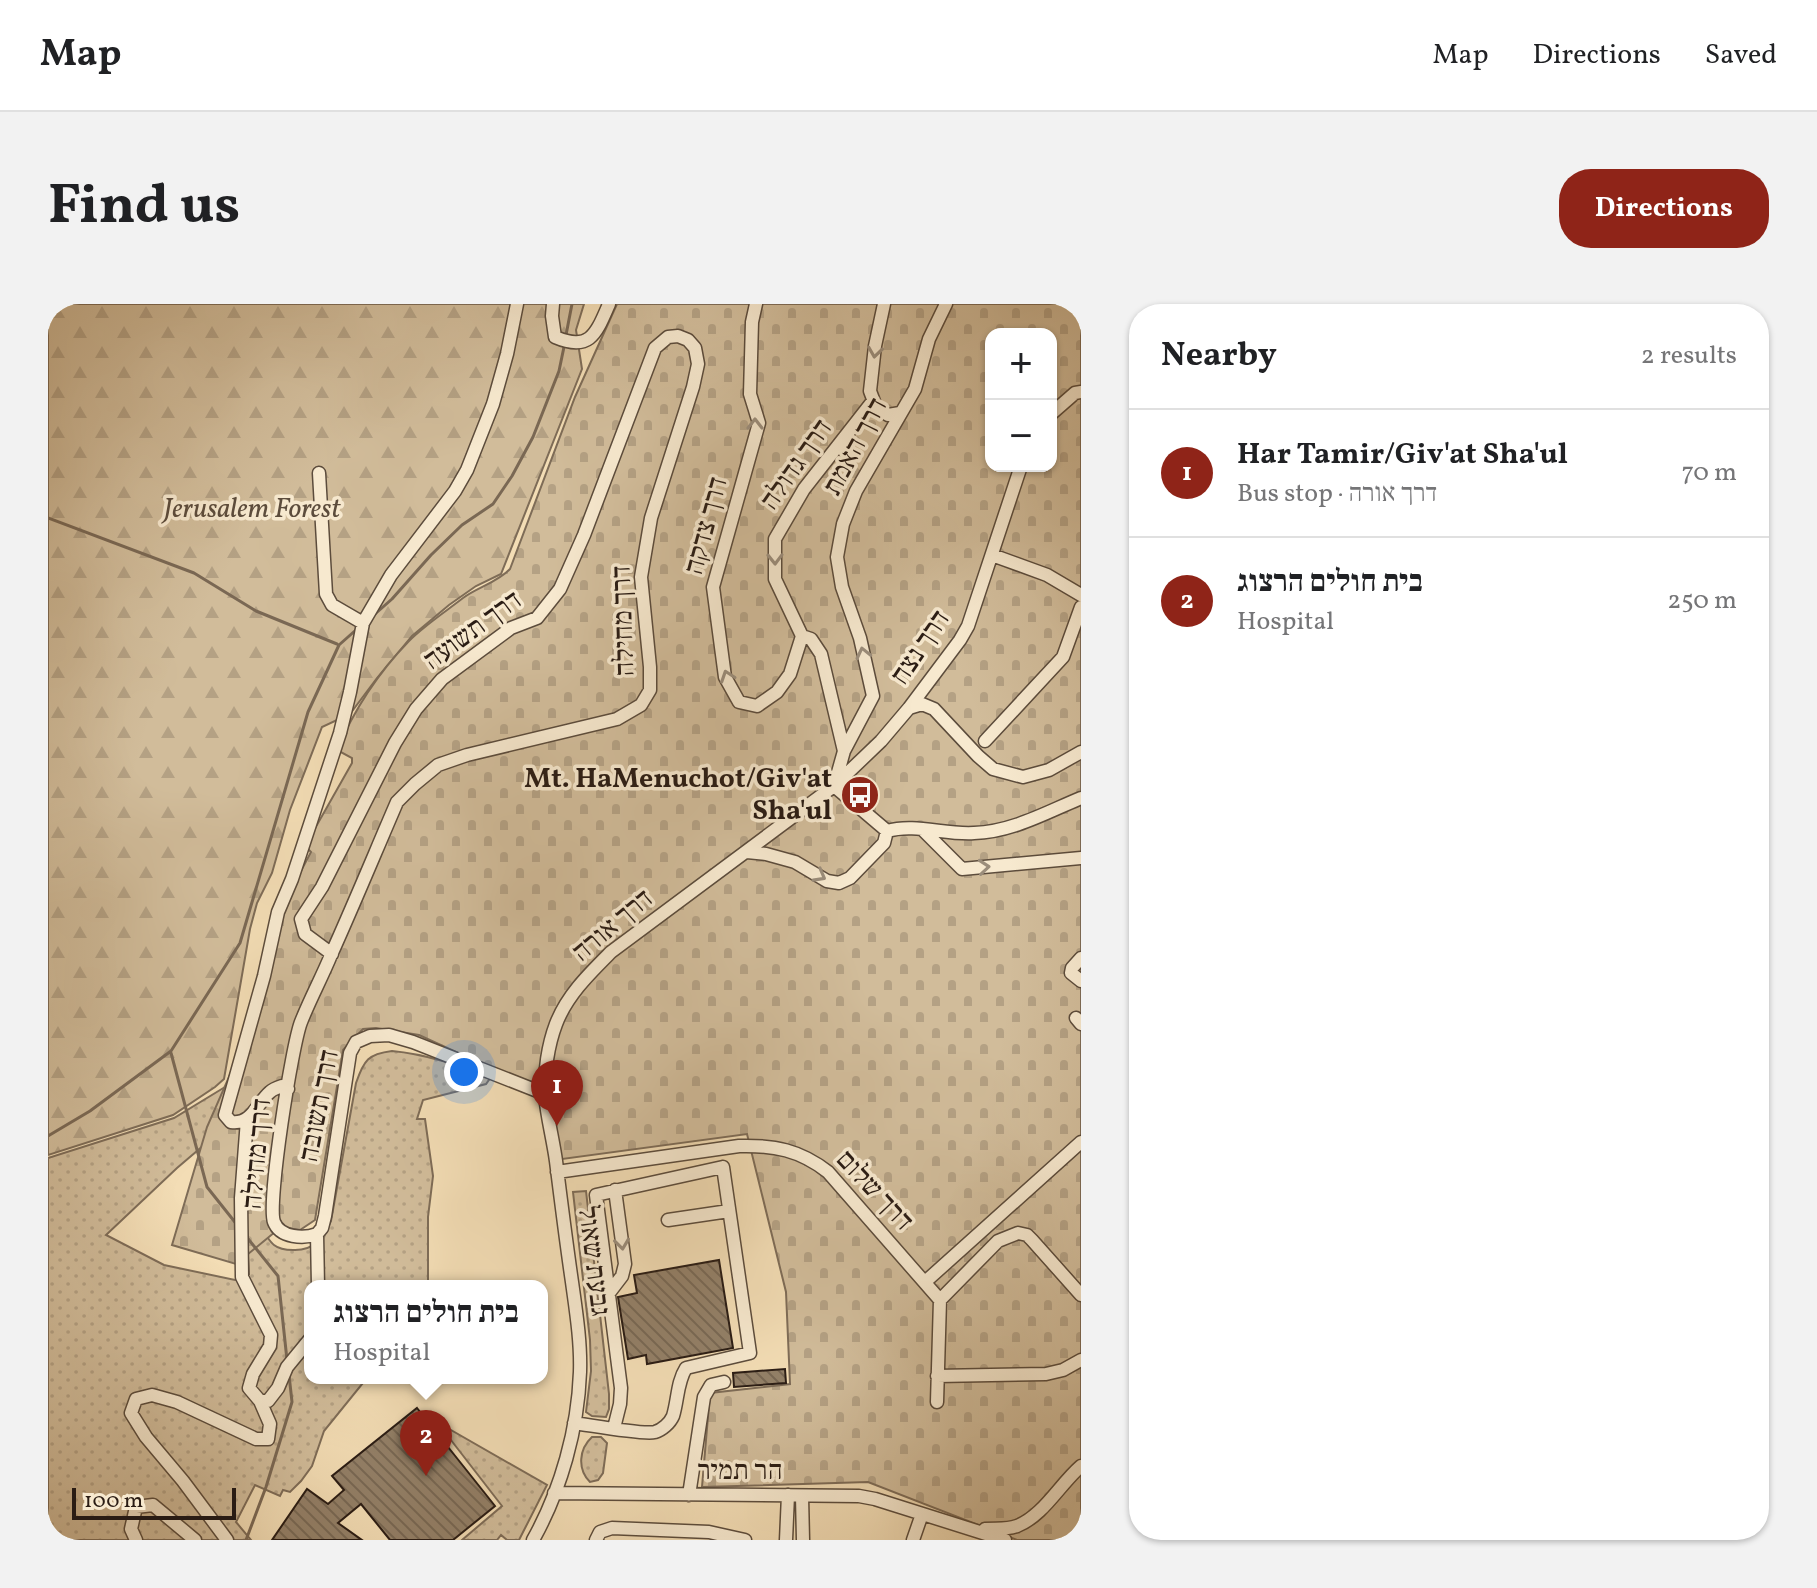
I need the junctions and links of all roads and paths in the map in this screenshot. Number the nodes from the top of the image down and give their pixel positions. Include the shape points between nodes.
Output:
1 (517, 304) edge
2 (553, 304) edge
3 (609, 304) edge
4 (756, 304) edge
5 (884, 304) edge
6 (946, 304) edge
7 (678, 336) joint
8 (1081, 392) edge
9 (873, 401) junction
10 (1057, 409) edge
11 (894, 414) junction
12 (1019, 472) edge
13 (319, 473) dead end
14 (992, 555) junction
15 (1081, 595) edge
16 (1081, 607) edge
17 (363, 623) junction
18 (802, 636) junction
19 (909, 708) junction
20 (985, 741) dead end
21 (844, 751) junction
22 (1081, 752) edge
23 (834, 786) junction
24 (1081, 798) edge
25 (923, 830) junction
26 (887, 831) junction
27 (747, 852) junction
28 (1081, 858) edge
29 (332, 954) junction
30 (1079, 960) edge
31 (1081, 981) edge
32 (288, 1089) junction
33 (545, 1094) junction
34 (247, 1120) junction
35 (1081, 1142) edge
36 (557, 1172) junction
37 (615, 1190) junction
38 (729, 1211) junction
39 (668, 1220) dead end
40 (317, 1234) junction
41 (318, 1280) edge
42 (925, 1282) junction
43 (609, 1293) junction
44 (1081, 1295) edge
45 (940, 1300) junction
46 (304, 1346) edge
47 (1081, 1360) edge
48 (937, 1376) junction
49 (724, 1382) dead end
50 (260, 1401) junction
51 (937, 1402) dead end
52 (574, 1423) junction
53 (614, 1428) junction
54 (1081, 1466) edge
55 (554, 1493) junction
56 (689, 1495) junction
57 (795, 1496) junction
58 (922, 1514) junction
59 (979, 1530) junction
60 (688, 1531) junction
61 (136, 1540) edge
62 (195, 1540) edge
63 (227, 1540) edge
64 (533, 1540) edge
65 (596, 1540) edge
66 (674, 1540) edge
67 (745, 1540) edge
68 (786, 1540) edge
69 (803, 1540) edge
70 (913, 1540) edge
71 (1005, 1540) edge

1 - 17 street via 493,404 467,470
2 - 3 street via 555,337 580,344 592,336
18 -> 4 street, דרך צדקה via 790,674 777,692 757,706 739,702 725,677 713,587 759,423 750,394
5 -> 9 street via 875,346
6 - 11 street, דרך האמת via 915,389
7 - 29 street, דרך תשועה via 655,348 560,589 537,618 511,628 442,679 395,743 301,919 305,934
7 - 29 street, דרך מחילה via 695,348 698,364 651,518 641,577 650,690 641,705 617,719 467,755 438,765 415,784 397,802
8 - 10 street
9 - 11 street
9 -> 18 street, דרך גדולה via 804,489 775,539 775,579
21 -> 11 street, דרך האמת via 873,696 837,557 856,491 896,425
12 - 14 street, דרך נצח
13 - 17 street via 326,594 332,605
14 - 15 street via 1047,575
14 - 19 street, דרך נצח via 968,626
16 - 20 street via 1063,657
17 - 34 street via 340,733 278,912 225,1115 231,1122
18 - 21 street, דרך גדולה via 811,639 821,654
19 - 22 street via 922,704 934,709 993,769 1023,777
19 - 23 street, דרך נצח
21 - 23 street, דרך גדולה
23 - 26 street
23 - 27 street, דרך אורה
24 - 25 street via 1003,831
25 - 26 street
25 -> 28 street via 962,869
27 -> 26 street via 788,860 839,883 884,843
27 - 33 street, דרך אורה via 611,952 588,976 557,1021
29 - 32 street, דרך מחילה via 300,1025
30 - 31 street via 1071,973
32 - 34 street via 271,1090
32 - 40 street, דרך מחילה via 273,1190 274,1221 286,1234
33 - 36 street, דרך אורה
33 - 40 street, דרך תשובה via 389,1035 356,1042 325,1216
34 - 50 street via 242,1277 271,1335 249,1388
35 - 42 street
36 - 42 street, דרך שלום via 739,1146 800,1154 828,1172
36 - 52 street, גבעת שאול via 579,1343
37 - 38 street via 723,1167
37 -> 43 street via 625,1264
37 - 43 street via 596,1195
38 - 39 street
38 - 53 street via 750,1353 686,1368 668,1425 654,1432
40 - 41 street
42 - 45 street, דרך שלום
43 - 53 street via 621,1388
44 - 45 street via 1027,1235 1018,1233 998,1241
45 - 48 street
46 - 50 street via 268,1401
47 - 48 street via 1046,1374
48 - 51 street
49 - 56 street via 711,1385 704,1397
50 - 63 street via 270,1424 268,1439 256,1439 152,1395 136,1399 131,1413
52 - 53 street
52 - 55 street, גבעת שאול
54 - 59 street via 1029,1519 1005,1529
55 - 56 street, הר תמיר
55 - 64 street, גבעת שאול
56 - 57 street, הר תמיר
57 - 58 street, הר תמיר via 859,1496
57 - 68 street
57 - 69 street
58 - 59 street, הר תמיר
58 - 70 street
59 - 71 street, הר תמיר
60 - 65 street via 612,1528
60 - 66 street
60 - 67 street
61 - 62 street via 131,1529 136,1507 153,1505

